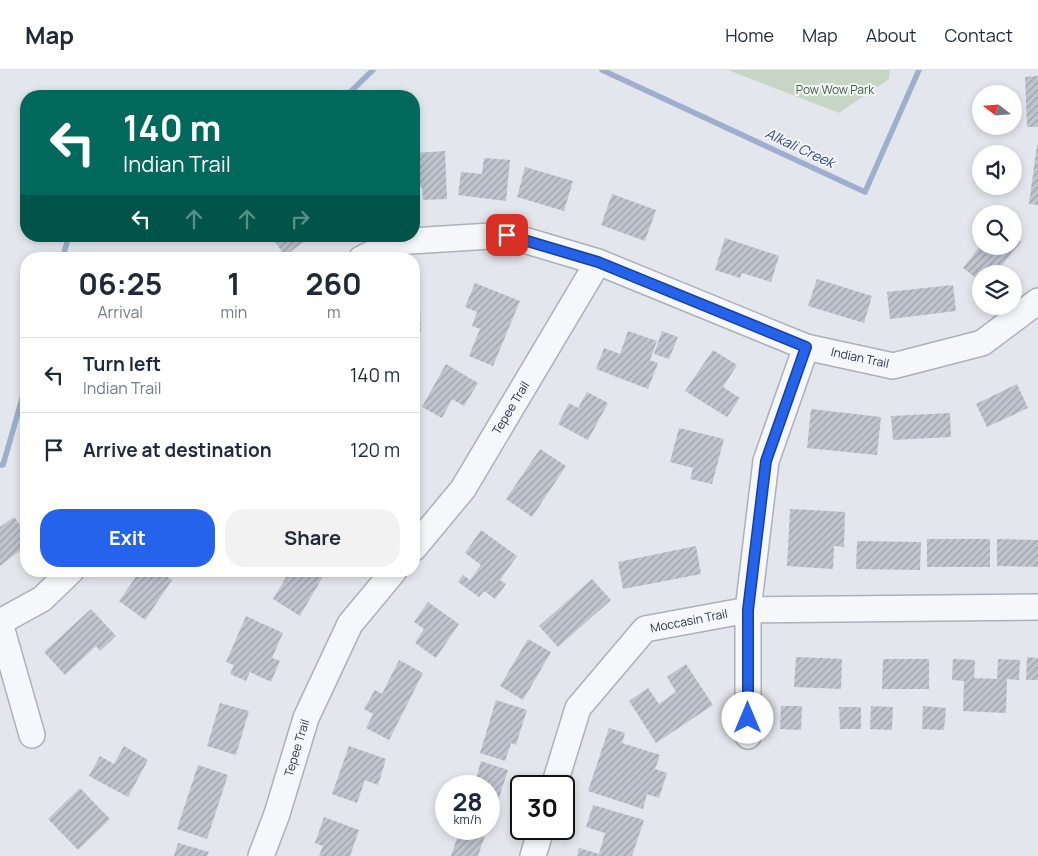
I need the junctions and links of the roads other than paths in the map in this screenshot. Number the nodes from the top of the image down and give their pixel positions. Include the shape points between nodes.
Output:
1 (420, 240) edge
2 (395, 242) edge
3 (375, 252) edge
4 (598, 262) junction
5 (1038, 301) edge
6 (806, 347) junction
7 (420, 541) edge
8 (65, 577) edge
9 (389, 577) edge
10 (1038, 607) edge
11 (748, 610) junction
12 (0, 622) edge
13 (32, 735) dead end
14 (748, 736) dead end
15 (557, 775) edge
16 (538, 840) edge
17 (261, 856) edge
18 (533, 856) edge

1 - 4 street, Indian Trail via 507,235
2 - 3 street, Indian Trail
4 - 6 street, Indian Trail
4 - 7 street, Tepee Trail via 463,489
5 - 6 street, Indian Trail via 982,343 893,366
6 - 11 street via 766,461
8 - 12 street via 42,599
9 - 17 street, Tepee Trail via 350,624 306,718
10 - 11 street, Moccasin Trail
11 - 14 street
11 - 15 street, Moccasin Trail via 645,629 578,708
12 - 13 street
16 - 18 street

